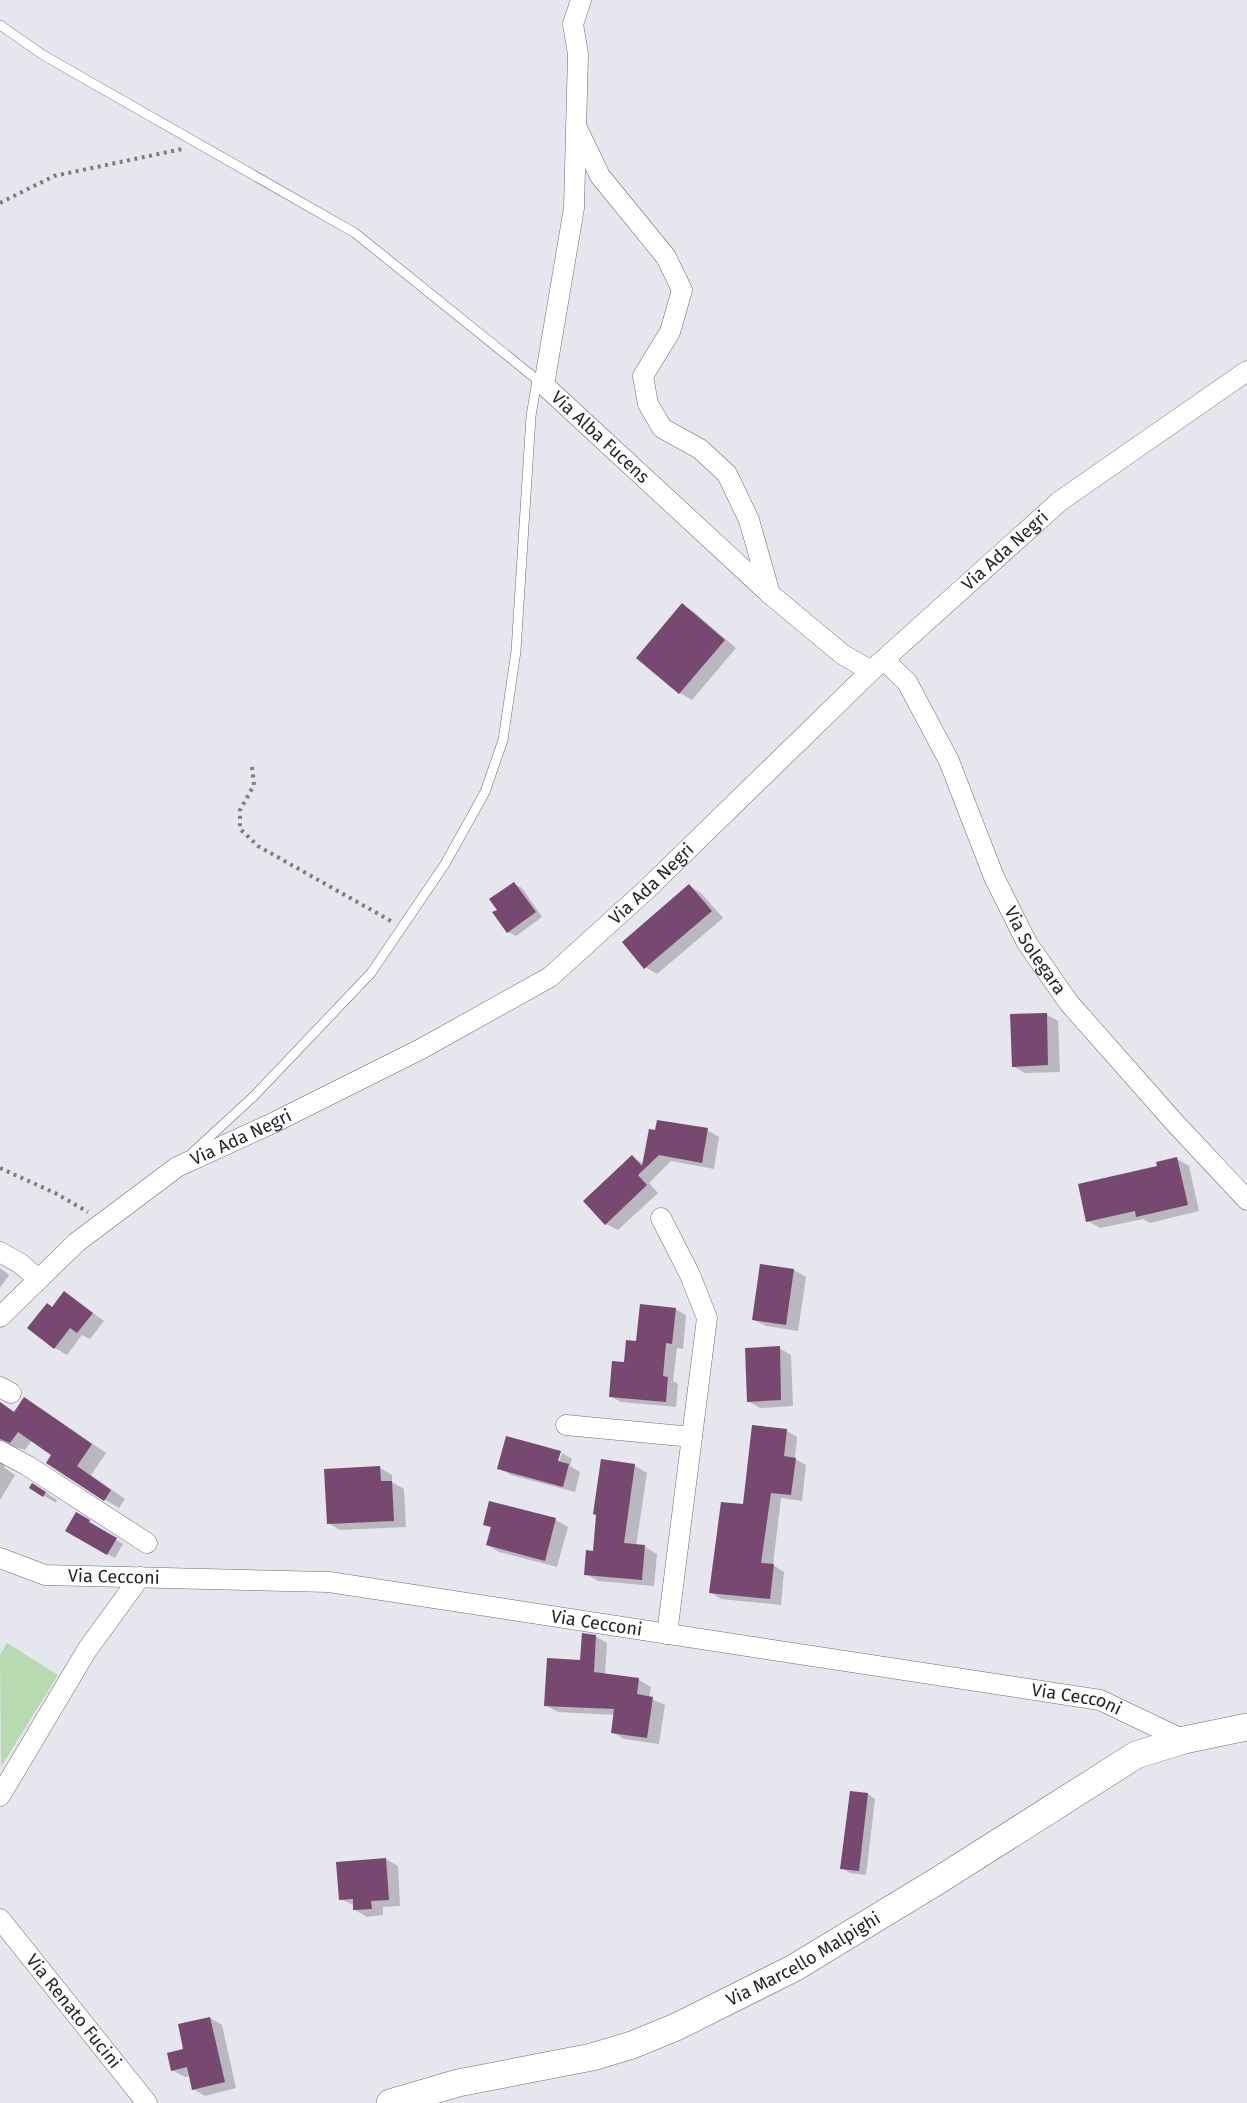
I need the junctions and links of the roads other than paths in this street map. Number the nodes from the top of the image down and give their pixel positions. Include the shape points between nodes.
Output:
1 (581, 0) edge
2 (0, 25) edge
3 (576, 125) junction
4 (1247, 371) edge
5 (541, 382) junction
6 (770, 594) junction
7 (878, 666) junction
8 (177, 1167) junction
9 (1247, 1200) edge
10 (661, 1218) dead end
11 (0, 1252) edge
12 (38, 1280) junction
13 (0, 1317) edge
14 (566, 1425) dead end
15 (692, 1437) junction
16 (0, 1450) edge
17 (147, 1543) dead end
18 (0, 1558) edge
19 (140, 1577) junction
20 (667, 1634) junction
21 (1247, 1728) edge
22 (1184, 1740) junction
23 (0, 1796) edge
24 (0, 1919) edge
25 (147, 2103) edge
26 (390, 2103) edge

1 - 3 street, Via Alba Fucens via 573,24 578,54
2 - 5 lane via 43,55 355,233
3 - 5 street, Via Alba Fucens via 574,208
3 - 6 street via 600,176 666,257 682,290 670,332 643,376 648,404 663,428 700,449 727,474 748,520
4 - 7 street, Via Ada Negri via 1060,501
5 - 6 street, Via Alba Fucens
5 - 8 lane via 531,416 516,651 503,740 485,792 445,864 371,973 253,1097
6 - 7 street, Via Alba Fucens via 842,654
7 - 8 street, Via Ada Negri via 550,977 421,1049
7 - 9 street, Via Solegara via 907,682 949,761 994,877 1028,943 1069,1003
8 - 12 street, Via Ada Negri via 77,1242
10 - 15 street via 707,1317
11 - 12 street
12 - 13 street, Via Ada Negri
14 - 15 street
15 - 20 street
16 - 17 street
18 - 19 street, Via Cecconi via 45,1575
19 - 20 street, Via Cecconi via 329,1582
19 - 23 street via 87,1650
20 - 22 street, Via Cecconi via 1100,1700
21 - 22 main road, Via Marcello Malpighi
22 - 26 main road, Via Marcello Malpighi via 1136,1755 794,1968 676,2027 592,2057 458,2083
24 - 25 street, Via Renato Fucini

